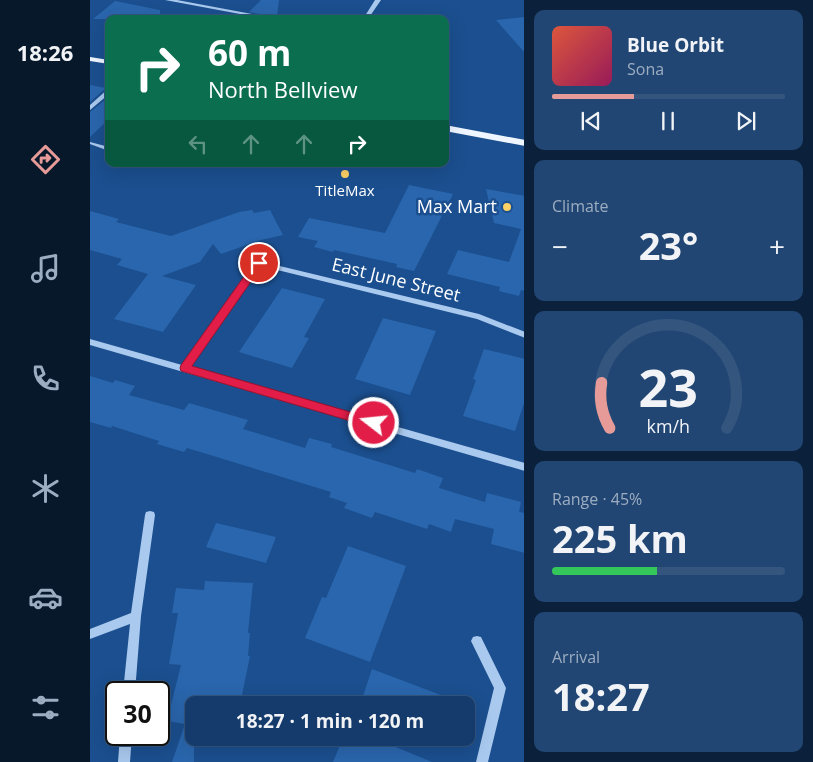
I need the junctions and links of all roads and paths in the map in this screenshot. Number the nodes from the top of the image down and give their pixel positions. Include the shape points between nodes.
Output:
1 (168, 0) edge
2 (378, 0) edge
3 (253, 15) edge
4 (368, 15) edge
5 (90, 58) edge
6 (105, 61) edge
7 (105, 94) edge
8 (90, 108) edge
9 (449, 129) edge
10 (92, 143) dead end
11 (524, 143) edge
12 (105, 148) edge
13 (524, 335) edge
14 (90, 342) edge
15 (185, 368) junction
16 (524, 467) edge
17 (150, 515) dead end
18 (136, 616) junction
19 (90, 634) edge
20 (477, 641) dead end
21 (130, 681) edge
22 (125, 746) edge
23 (124, 762) edge
24 (482, 762) edge

1 - 3 street
2 - 4 street
5 - 6 main road
7 - 8 street
9 - 11 main road
10 - 12 street
13 - 15 street, East June Street via 479,317 259,263
14 - 15 street
15 - 16 street
17 - 18 street
18 - 19 street
18 - 21 street
20 - 24 street via 500,688
22 - 23 street

